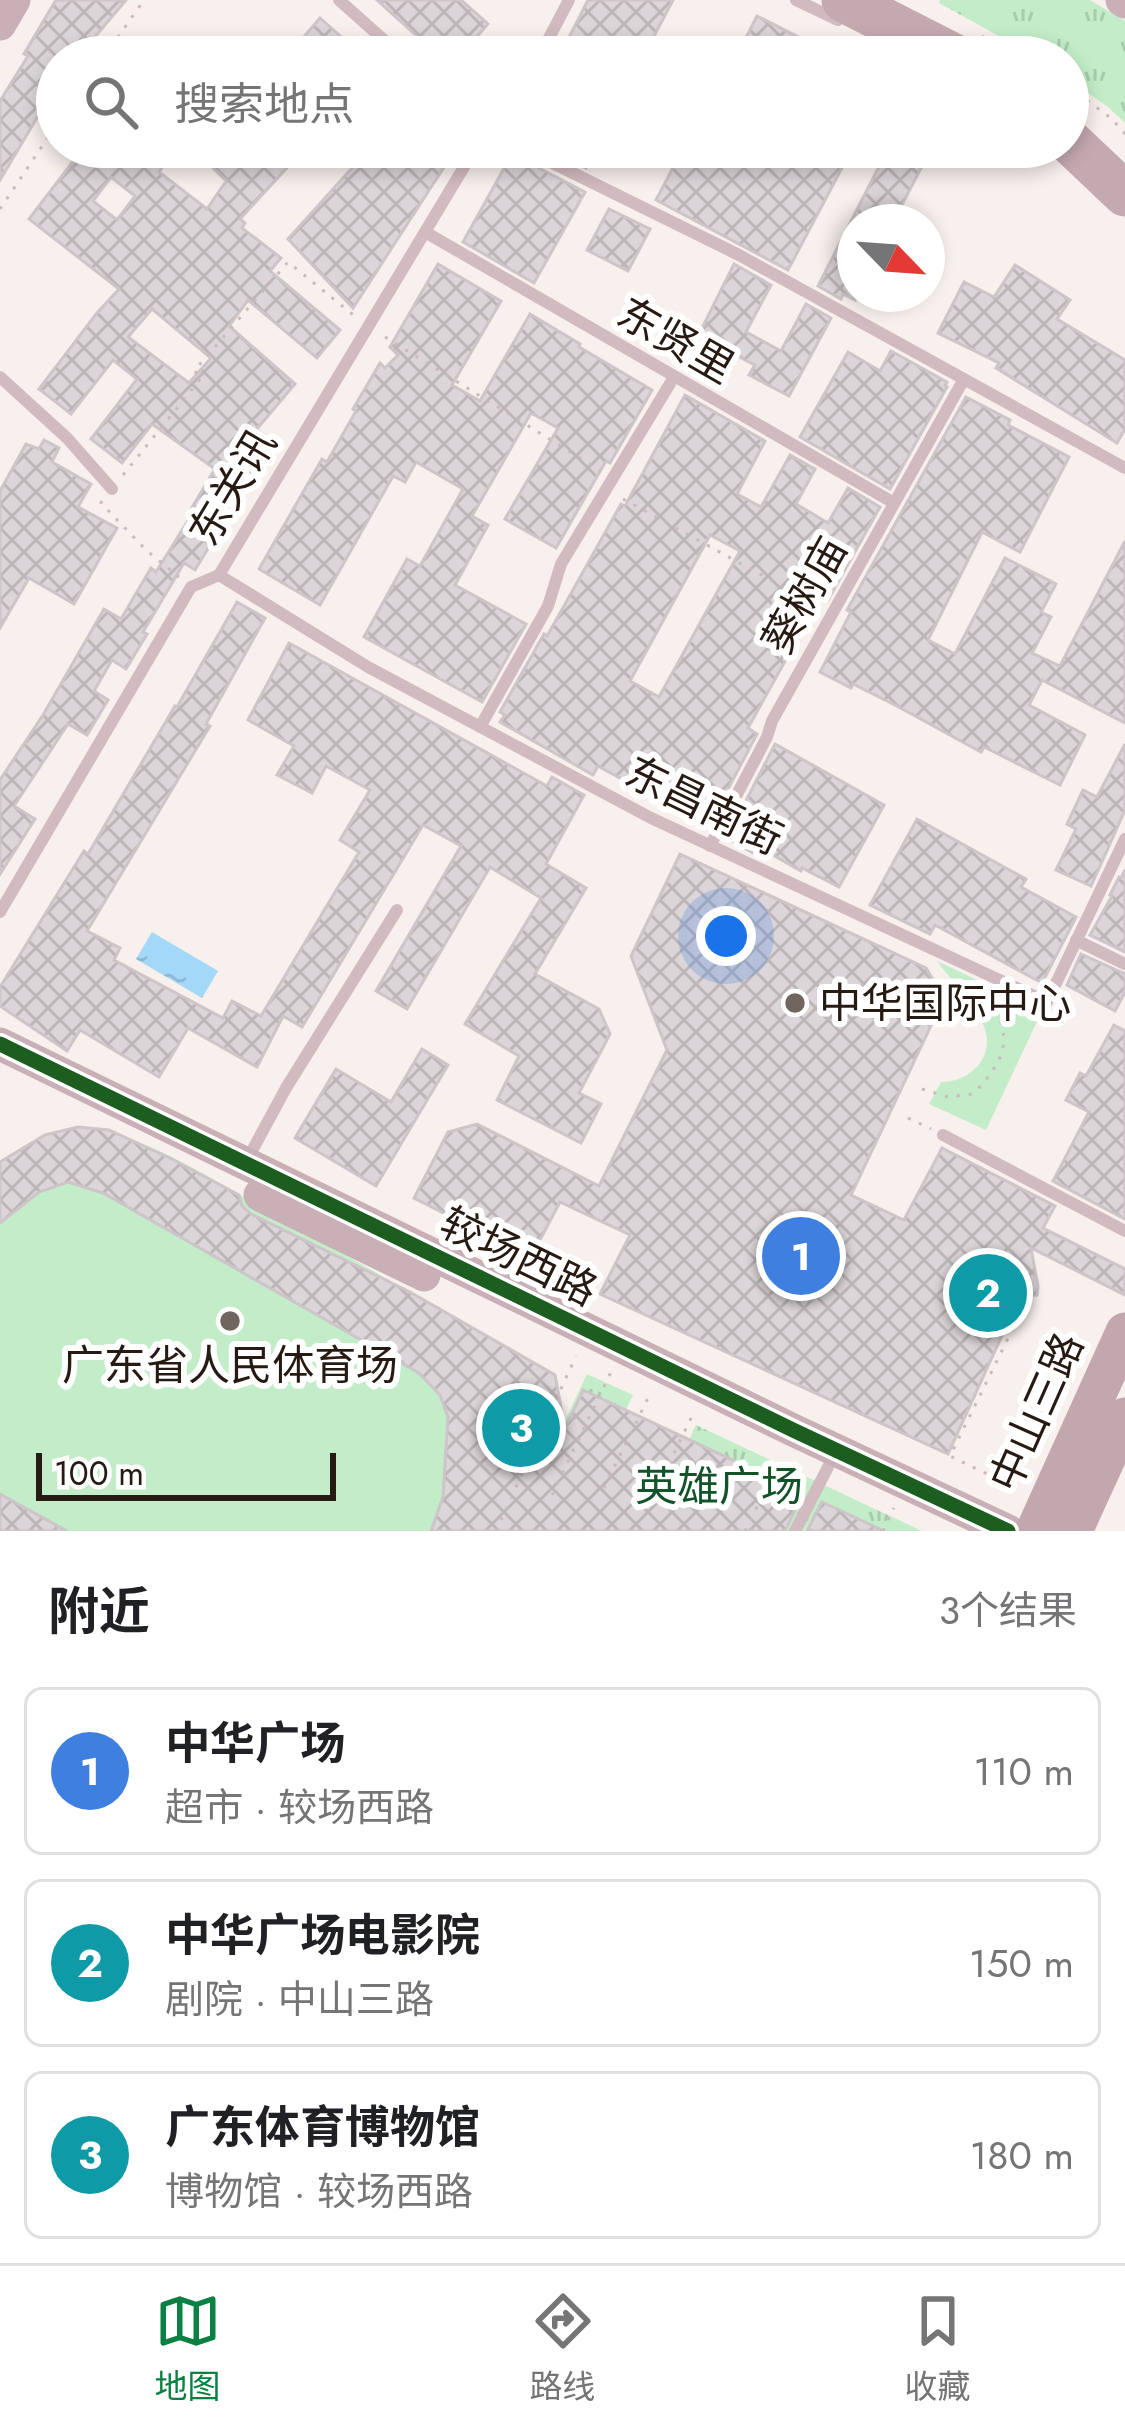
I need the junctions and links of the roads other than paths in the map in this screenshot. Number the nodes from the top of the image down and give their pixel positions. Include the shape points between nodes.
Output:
1 (14, 0) edge
2 (339, 0) edge
3 (569, 0) edge
4 (796, 0) edge
5 (844, 8) edge
6 (0, 22) edge
7 (379, 36) edge
8 (550, 36) edge
9 (906, 36) edge
10 (1089, 166) edge
11 (463, 168) edge
12 (563, 168) edge
13 (1123, 200) edge
14 (425, 232) junction
15 (0, 376) edge
16 (674, 377) junction
17 (964, 380) junction
18 (1125, 468) edge
19 (112, 489) road end
20 (894, 503) junction
21 (219, 575) junction
22 (480, 727) junction
23 (1125, 839) edge
24 (710, 846) junction
25 (397, 910) dead end
26 (0, 912) edge
27 (1076, 940) junction
28 (1125, 964) edge
29 (0, 1044) edge
30 (0, 1068) edge
31 (943, 1135) road end
32 (246, 1163) junction
33 (1125, 1231) edge
34 (1125, 1332) edge
35 (1125, 1417) edge
36 (828, 1467) junction
37 (890, 1516) edge
38 (795, 1531) edge
39 (960, 1531) edge
40 (1008, 1531) edge
41 (1035, 1531) edge
42 (1073, 1531) edge

1 - 6 street
2 - 7 lane
3 - 8 lane
4 - 5 lane
5 - 9 highway
10 - 13 highway
11 - 14 lane, 东关讯
12 - 17 lane
14 - 16 lane, 东贤里
14 - 21 lane, 东关讯
15 - 19 lane
16 - 20 lane, 东贤里
16 - 22 lane via 561,564 548,606
17 - 18 lane
17 - 20 lane, 葵树庙
20 - 24 lane, 葵树庙
21 - 22 lane, 东昌南街
21 - 26 lane, 东关讯 via 191,587
22 - 24 lane, 东昌南街
23 - 27 lane
24 - 27 lane, 东昌南街 via 1047,1002
25 - 32 lane
27 - 28 lane
29 - 32 street, 较场西路
30 - 36 street, 较场西路
31 - 33 lane
32 - 40 street, 较场西路
34 - 41 main road, 中山三路
35 - 42 main road, 中山三路
36 - 37 street, 较场西路
36 - 38 lane
37 - 39 street, 较场西路

